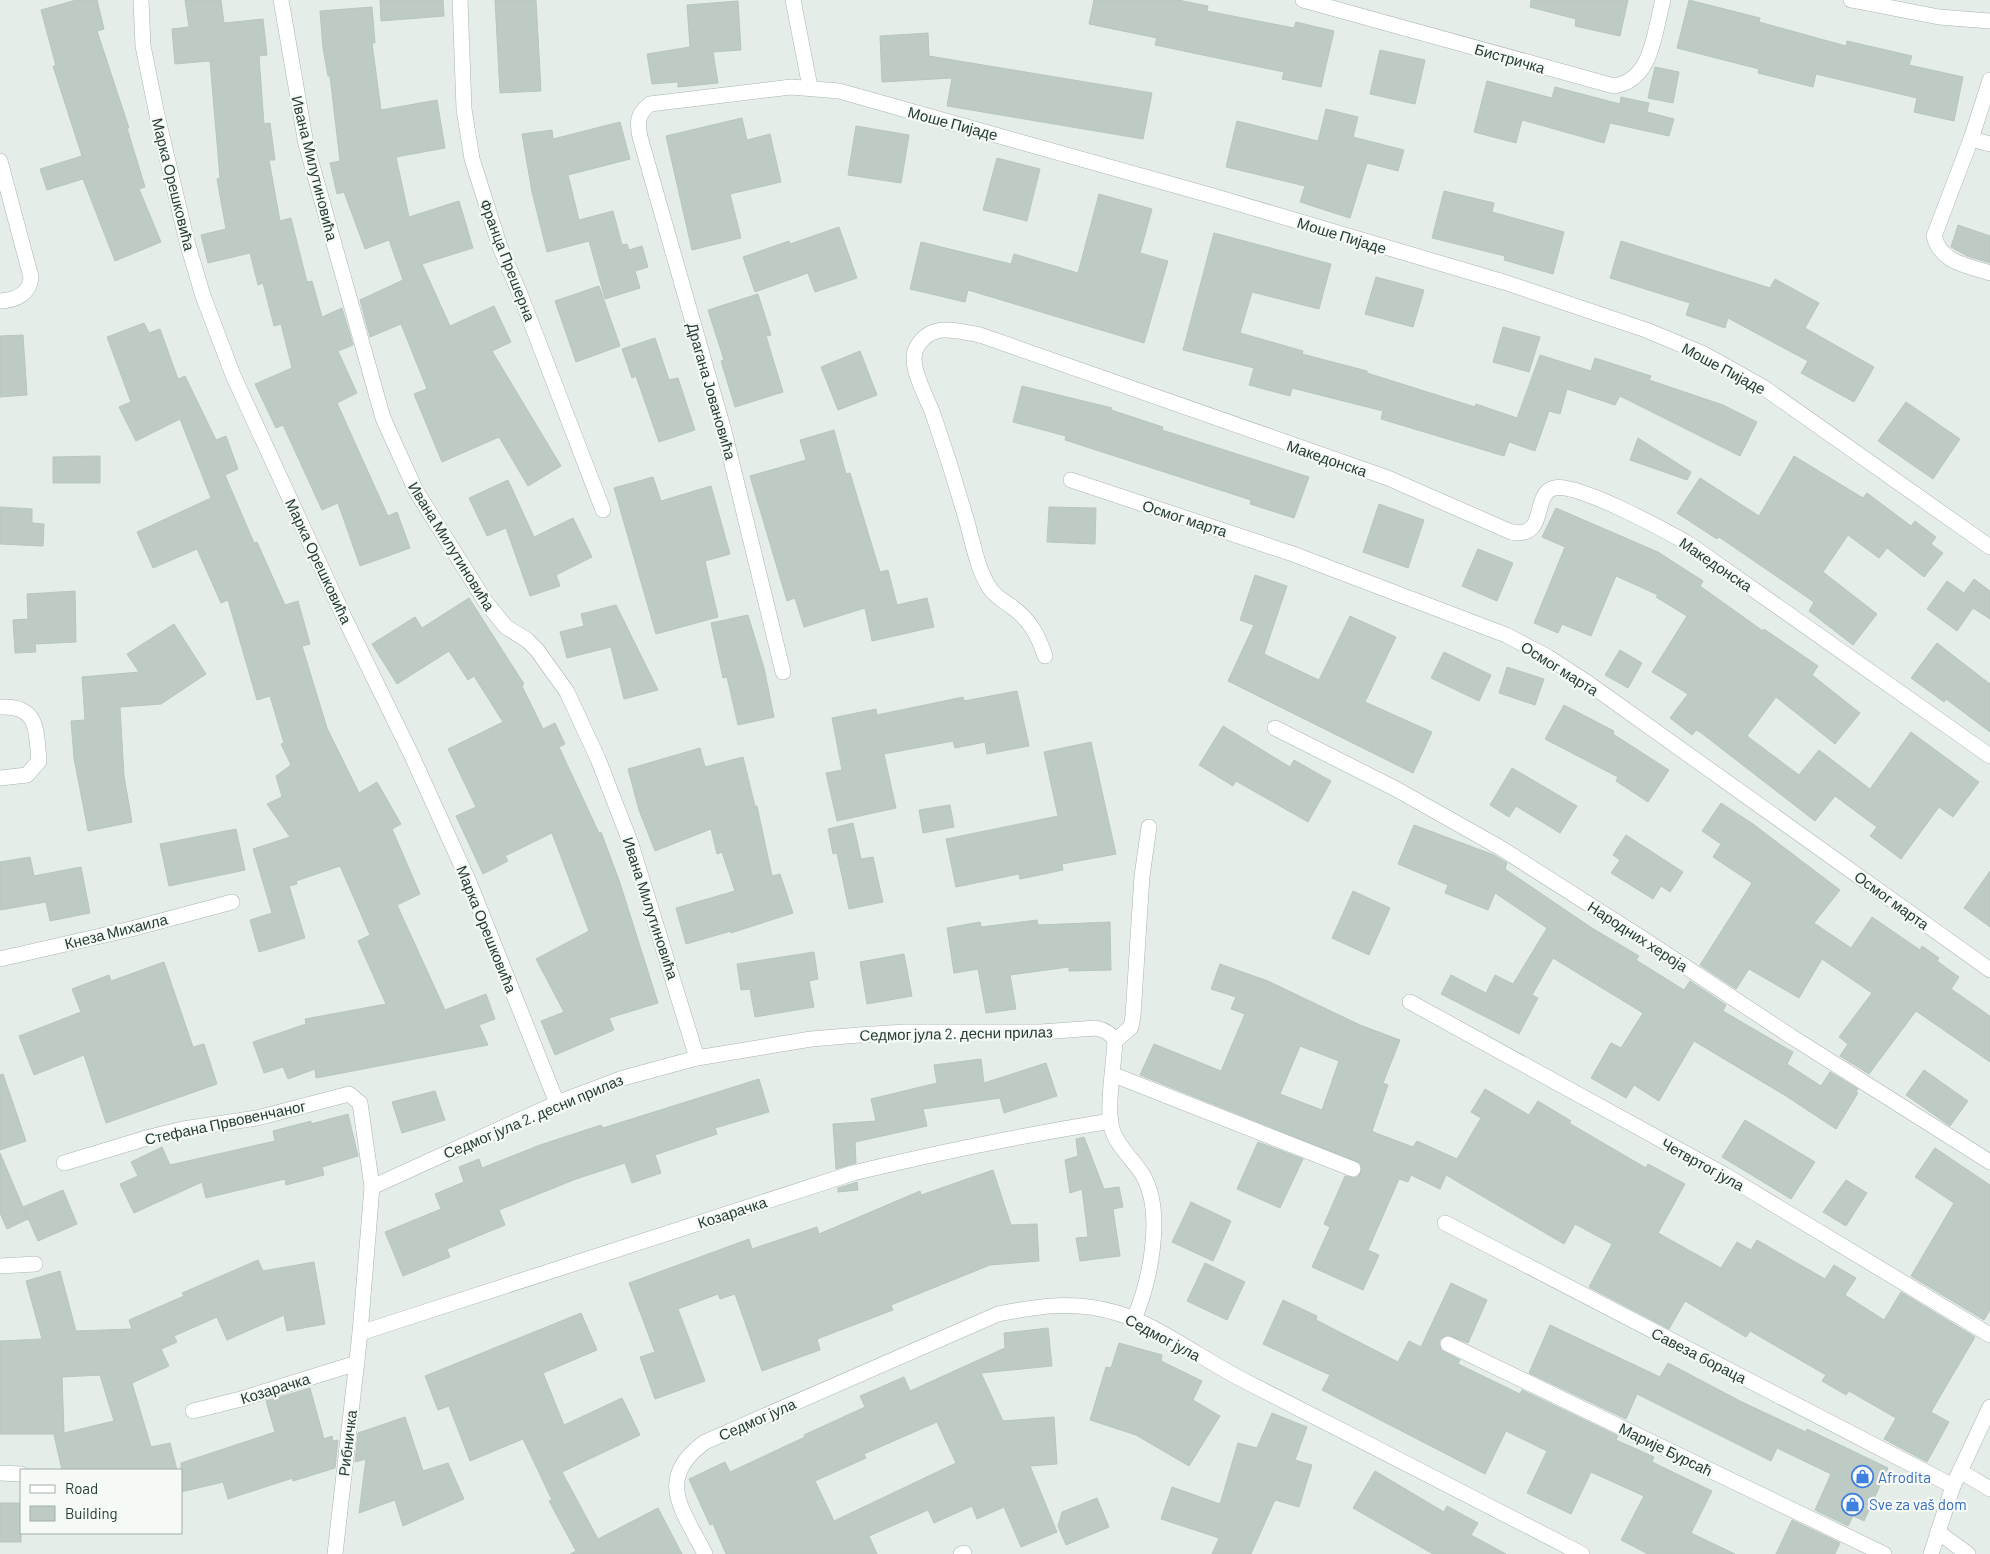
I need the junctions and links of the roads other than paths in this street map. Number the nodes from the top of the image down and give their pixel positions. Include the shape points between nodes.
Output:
1 (141, 0) edge
2 (281, 0) edge
3 (460, 0) edge
4 (793, 0) edge
5 (1303, 0) edge
6 (1663, 0) edge
7 (1851, 0) edge
8 (1990, 21) edge
9 (1990, 80) edge
10 (810, 87) junction
11 (640, 112) joint
12 (1971, 139) junction
13 (1990, 144) edge
14 (0, 161) edge
15 (1990, 273) edge
16 (0, 301) edge
17 (1071, 480) dead end
18 (603, 510) dead end
19 (1990, 547) edge
20 (1046, 656) dead end
21 (783, 672) dead end
22 (0, 707) edge
23 (1275, 728) dead end
24 (1990, 756) edge
25 (0, 778) edge
26 (1149, 827) dead end
27 (232, 902) dead end
28 (0, 959) edge
29 (1990, 970) edge
30 (1410, 1002) dead end
31 (1115, 1041) junction
32 (697, 1058) junction
33 (1114, 1075) junction
34 (557, 1103) junction
35 (1111, 1121) junction
36 (1990, 1162) edge
37 (64, 1163) dead end
38 (1353, 1169) dead end
39 (372, 1187) junction
40 (1445, 1223) dead end
41 (35, 1264) dead end
42 (0, 1266) edge
43 (1134, 1319) junction
44 (360, 1333) junction
45 (1990, 1336) edge
46 (1448, 1344) dead end
47 (357, 1363) junction
48 (1990, 1407) edge
49 (193, 1412) dead end
50 (1960, 1471) junction
51 (0, 1473) edge
52 (20, 1474) edge
53 (1953, 1486) junction
54 (1990, 1489) edge
55 (1938, 1532) junction
56 (335, 1554) edge
57 (705, 1554) edge
58 (1582, 1554) edge
59 (1884, 1554) edge
60 (1931, 1554) edge
61 (1968, 1554) edge

1 - 34 street, Марка Орешковића via 144,46 157,115 187,242 233,376 465,874
2 - 32 street, Ивана Милутиновића via 306,144 383,418 416,491 484,601 506,627 527,640 550,664 571,700 631,844
3 - 18 street, Франца Прешерна via 464,109 472,159 500,247
4 - 10 street
5 - 6 street, Бистричка via 1614,86 1632,81 1645,66
7 - 8 street via 1939,17
9 - 12 street
10 - 11 street, Моше Пијаде via 650,104
10 - 19 street, Моше Пијаде via 839,91 1213,196 1507,284 1646,330 1704,354 1763,387
11 - 21 street, Драгана Јовановића via 637,124 640,137 724,431
12 - 13 street
12 - 15 street via 1934,236 1937,250 1948,259
14 - 16 street via 31,277 24,294
17 - 29 street, Осмог марта via 1293,554 1497,631 1523,644 1588,683
20 - 24 street, Македонска via 1030,624 993,594 982,574 952,471 916,374 916,346 935,330 980,335 1388,478 1511,532 1524,532 1536,524 1544,494 1549,490 1558,488 1586,495 1689,544
22 - 25 street via 22,708 29,714 35,725 39,761 27,775
23 - 36 street, Народних хероја via 1396,789 1499,847
26 - 31 street via 1142,876 1133,1016 1131,1027
27 - 28 street, Кнеза Михаила
30 - 45 street, Четвртог јула via 1725,1175
31 - 32 street, Седмог јула 2. десни прилаз via 1109,1033 1096,1028 1041,1032 905,1032 812,1039
31 - 33 street
32 - 34 street, Седмог јула 2. десни прилаз via 622,1078
33 - 35 street
33 - 38 street
34 - 39 street, Седмог јула 2. десни прилаз
35 - 43 street via 1115,1136 1145,1180 1154,1210 1144,1292
35 - 44 street, Козарачка via 953,1149 853,1174
37 - 39 street, Стефана Првовенчаног via 183,1129 257,1118 349,1094 360,1103
39 - 44 street
40 - 53 street, Савеза бораца
41 - 42 street
43 - 57 street, Седмог јула via 1075,1304 1041,1305 998,1314 705,1442 682,1464 676,1480 676,1496
43 - 58 street, Седмог јула via 1222,1370
44 - 47 street, Рибничка
46 - 59 street, Марије Бурсаћ
47 - 49 street, Козарачка
47 - 56 street, Рибничка
48 - 50 street
50 - 53 street
50 - 54 street
51 - 52 street
53 - 55 street
55 - 60 street
55 - 61 street

